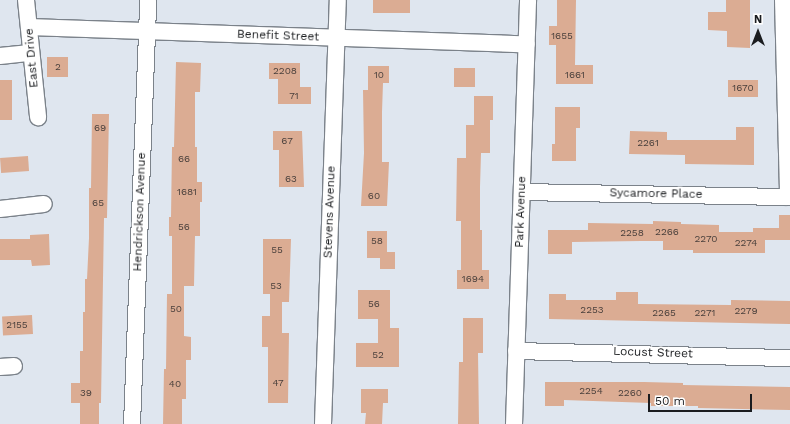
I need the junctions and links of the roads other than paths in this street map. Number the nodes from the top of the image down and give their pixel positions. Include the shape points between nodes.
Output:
1 (26, 0) edge
2 (148, 0) edge
3 (338, 0) edge
4 (528, 0) edge
5 (783, 0) edge
6 (29, 27) junction
7 (147, 31) junction
8 (337, 38) junction
9 (527, 44) junction
10 (787, 50) edge
11 (30, 53) junction
12 (0, 56) edge
13 (38, 116) dead end
14 (522, 192) junction
15 (789, 197) edge
16 (44, 204) dead end
17 (0, 209) edge
18 (516, 351) junction
19 (790, 358) edge
20 (132, 424) edge
21 (323, 424) edge
22 (514, 424) edge

1 - 6 street, East Drive
2 - 7 street, Hendrickson Avenue
3 - 8 street, Stevens Avenue
4 - 9 street, Park Avenue
5 - 10 street
6 - 7 street, Benefit Street
6 - 11 street, East Drive
7 - 8 street, Benefit Street
7 - 20 street, Hendrickson Avenue
8 - 9 street, Benefit Street
8 - 21 street, Stevens Avenue
9 - 14 street, Park Avenue
10 - 15 street
11 - 12 street
11 - 13 street, East Drive
14 - 15 street, Sycamore Place
14 - 18 street, Park Avenue
16 - 17 street
18 - 19 street, Locust Street
18 - 22 street, Park Avenue

